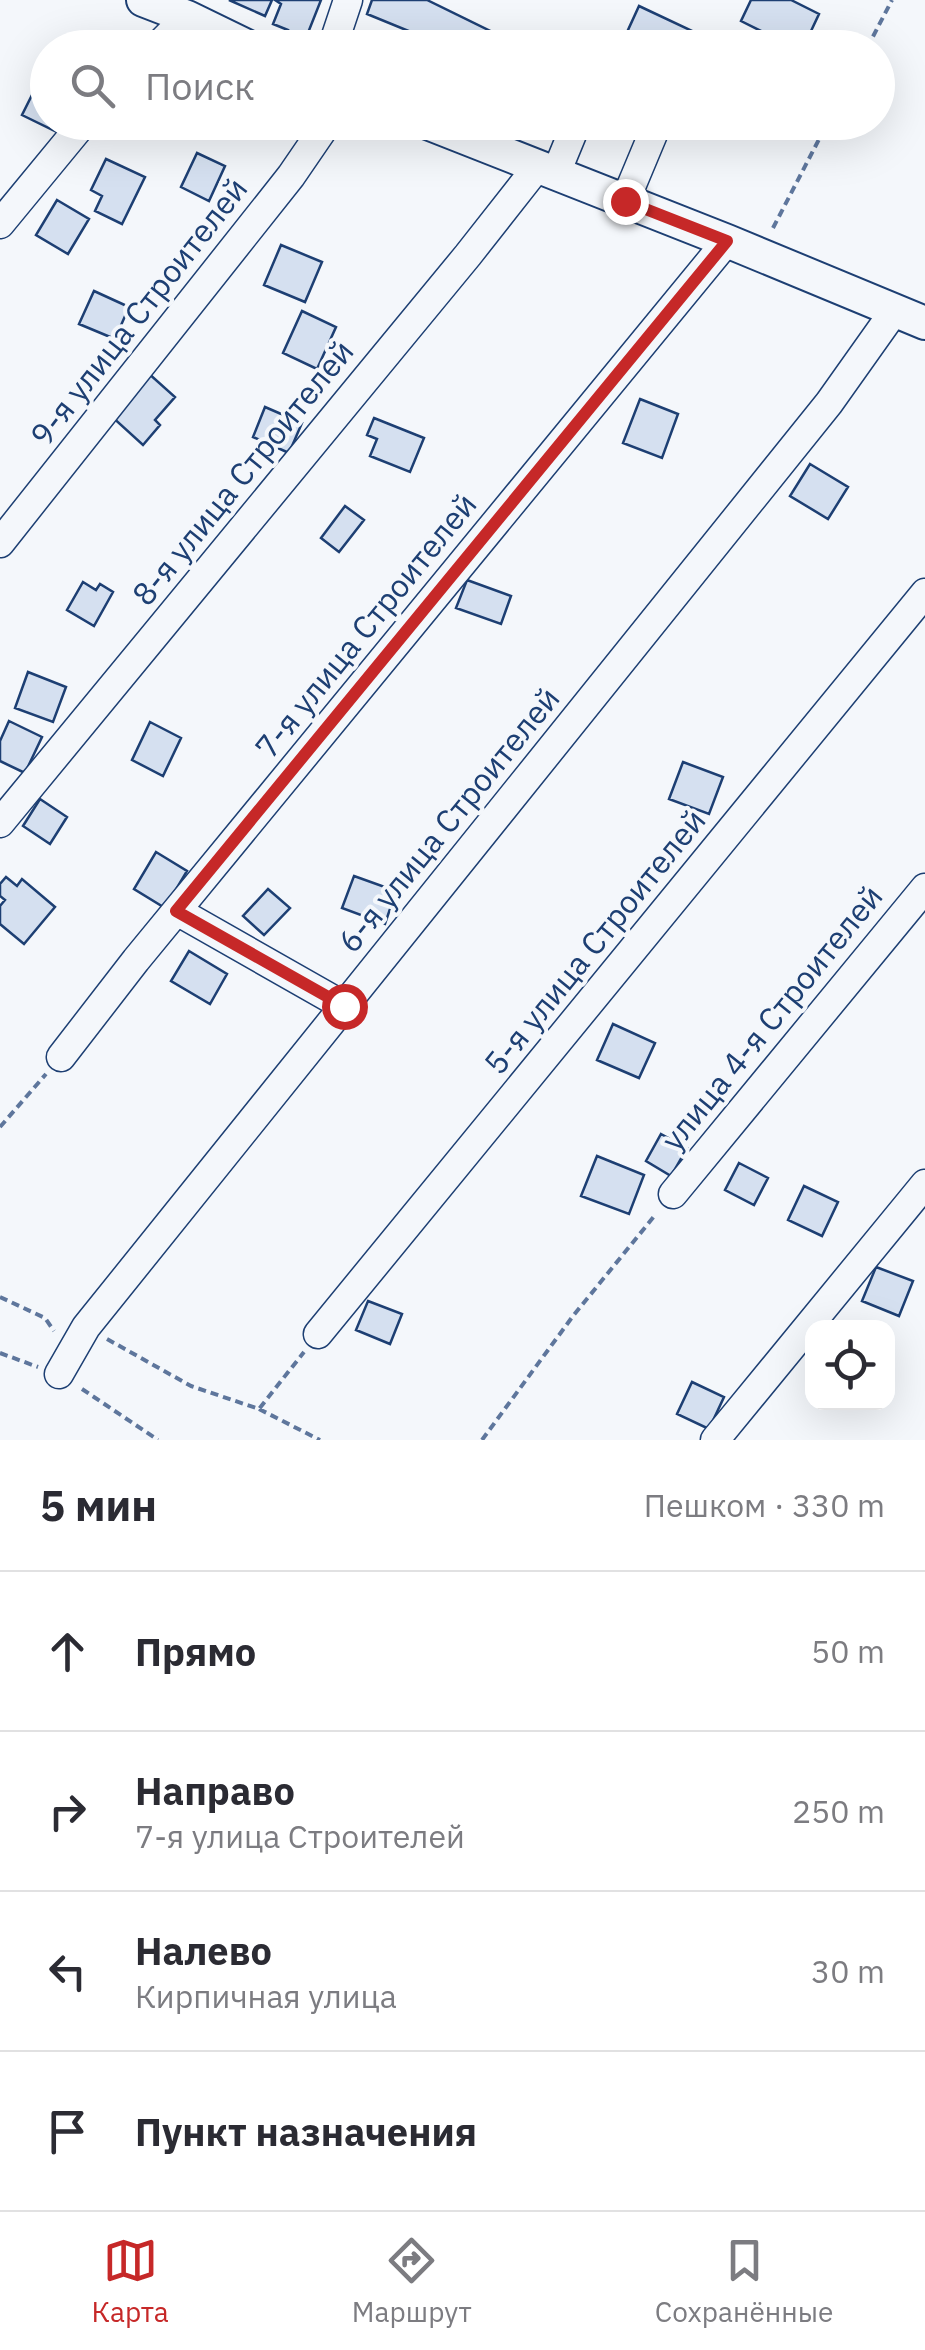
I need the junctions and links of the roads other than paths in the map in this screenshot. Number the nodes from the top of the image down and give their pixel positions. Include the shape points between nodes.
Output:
1 (143, 0) edge
2 (348, 0) edge
3 (187, 17) junction
4 (174, 30) edge
5 (214, 30) edge
6 (338, 30) edge
7 (69, 140) edge
8 (316, 140) edge
9 (471, 140) edge
10 (566, 140) edge
11 (650, 140) edge
12 (547, 170) junction
13 (625, 201) junction
14 (0, 224) edge
15 (727, 241) junction
16 (910, 316) edge
17 (0, 543) edge
18 (925, 593) edge
19 (0, 822) edge
20 (925, 888) edge
21 (176, 911) junction
22 (344, 1006) junction
23 (61, 1057) road end
24 (925, 1184) edge
25 (672, 1194) road end
26 (318, 1334) road end
27 (59, 1374) road end
28 (715, 1440) edge

1 - 3 main road
2 - 6 street
3 - 4 street
3 - 5 main road
7 - 14 street
8 - 17 street, 9-я улица Строителей
9 - 12 main road
10 - 12 street, 8-я улица Строителей
11 - 13 street
12 - 13 main road
12 - 19 street, 8-я улица Строителей via 468,254
13 - 15 main road
15 - 16 main road
15 - 21 street, 7-я улица Строителей
16 - 22 street, 6-я улица Строителей via 830,403
18 - 26 street, 5-я улица Строителей
20 - 25 street, улица 4-я Строителей
21 - 22 street
21 - 23 street, 7-я улица Строителей
22 - 27 street, 6-я улица Строителей via 86,1327
24 - 28 street

